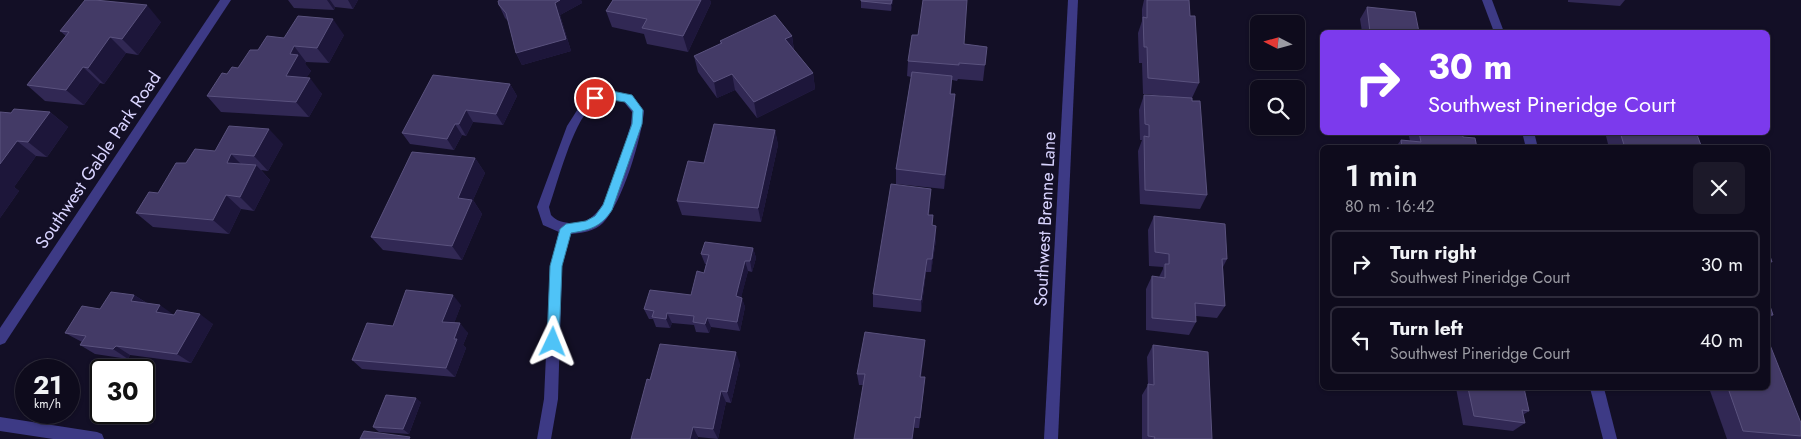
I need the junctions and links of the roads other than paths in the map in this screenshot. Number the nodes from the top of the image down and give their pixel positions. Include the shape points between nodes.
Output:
1 (226, 0) edge
2 (1073, 0) edge
3 (1487, 0) edge
4 (1497, 30) edge
5 (566, 229) junction
6 (0, 339) edge
7 (1598, 390) edge
8 (0, 424) edge
9 (97, 439) edge
10 (544, 439) edge
11 (1051, 439) edge
12 (1610, 439) edge

1 - 6 street, Southwest Gable Park Road
2 - 11 street, Southwest Brenne Lane
3 - 4 street
5 - 5 street via 588,226 599,219 608,207 637,124 638,110 628,98 595,98 584,106 576,120 543,206 544,216 550,224
5 - 10 street via 556,266 551,399
7 - 12 street
8 - 9 street

